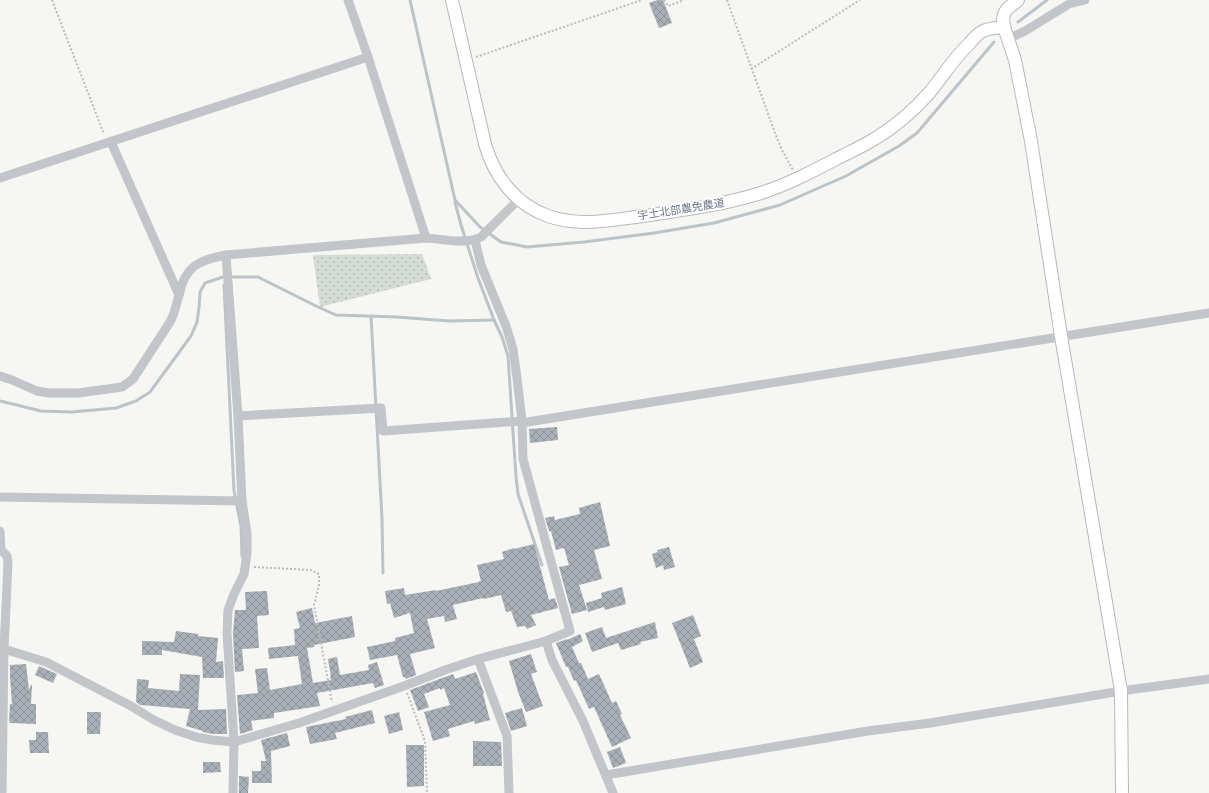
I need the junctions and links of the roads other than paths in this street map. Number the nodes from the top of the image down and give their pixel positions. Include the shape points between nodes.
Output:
1 (348, 0) edge
2 (452, 0) edge
3 (1018, 0) edge
4 (1086, 0) edge
5 (1004, 27) junction
6 (1008, 39) junction
7 (368, 57) junction
8 (109, 142) junction
9 (0, 178) edge
10 (519, 198) junction
11 (426, 238) junction
12 (475, 240) junction
13 (226, 255) junction
14 (178, 295) junction
15 (1209, 313) edge
16 (1061, 336) junction
17 (0, 376) edge
18 (238, 416) junction
19 (522, 422) junction
20 (0, 497) edge
21 (242, 501) junction
22 (0, 531) edge
23 (1, 545) edge
24 (546, 641) junction
25 (2, 649) edge
26 (478, 659) junction
27 (1209, 679) edge
28 (1121, 692) junction
29 (234, 742) junction
30 (606, 775) junction
31 (2, 793) edge
32 (233, 793) edge
33 (509, 793) edge
34 (613, 793) edge
35 (1122, 793) edge

1 - 7 street
2 - 10 street, 宇土北部農免農道 via 485,144 493,167 509,190
3 - 5 street via 1004,14
4 - 6 street via 1069,4
5 - 6 street
5 - 10 street, 宇土北部農免農道 via 978,34 930,92 902,119 876,138 798,178 761,193 704,207 591,222 548,216 528,206
6 - 16 street via 1015,60 1031,141
7 - 8 street
7 - 11 street
8 - 9 street
8 - 14 street
10 - 12 street
11 - 12 street
11 - 13 street
12 - 19 street via 481,265 513,349
13 - 14 street via 208,259 191,269
13 - 18 street
14 - 17 street via 175,313 163,334 133,379 122,387 78,393 49,393 37,391
15 - 16 street
16 - 19 street
16 - 28 street
18 - 19 street via 381,408 383,430
18 - 21 street
19 - 24 street via 523,459 570,631
20 - 21 street
21 - 29 street via 247,553 244,574 228,610 227,633
22 - 23 street
23 - 25 street via 8,563
24 - 26 street
24 - 30 street via 552,660 583,721
25 - 29 street via 46,662 175,730 196,737
25 - 31 street
26 - 29 street via 299,723
26 - 33 street via 507,736
27 - 28 street
28 - 30 street
28 - 35 street
29 - 32 street
30 - 34 street

